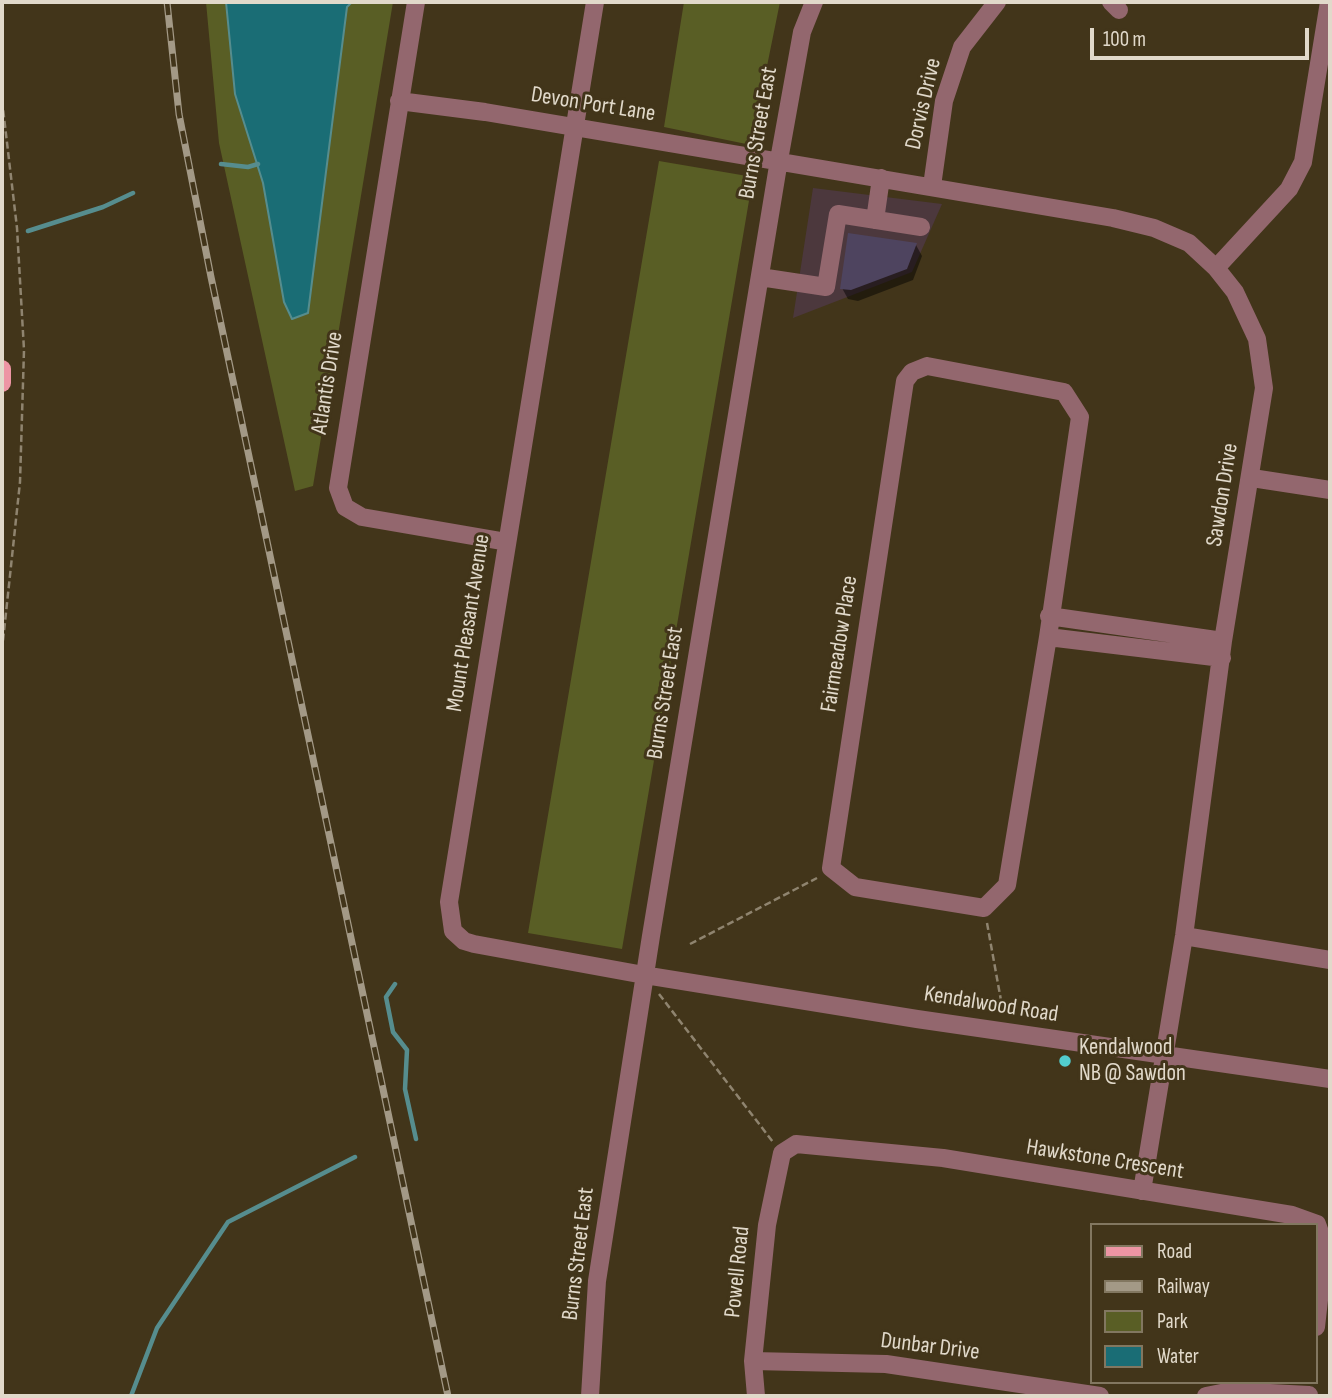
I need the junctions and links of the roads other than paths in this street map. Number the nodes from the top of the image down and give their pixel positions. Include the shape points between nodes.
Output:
1 (416, 2) edge
2 (595, 2) edge
3 (814, 2) edge
4 (997, 2) edge
5 (1329, 2) edge
6 (1324, 67) edge
7 (399, 101) junction
8 (575, 127) junction
9 (779, 160) junction
10 (881, 178) junction
11 (932, 186) junction
12 (874, 220) junction
13 (920, 227) dead end
14 (1216, 268) junction
15 (760, 277) junction
16 (2, 369) edge
17 (2, 383) edge
18 (1252, 478) junction
19 (1330, 490) edge
20 (507, 542) junction
21 (1049, 616) junction
22 (1048, 637) junction
23 (1222, 650) junction
24 (1184, 936) junction
25 (1330, 961) edge
26 (644, 975) junction
27 (1164, 1056) junction
28 (1330, 1079) edge
29 (782, 1153) joint
30 (1142, 1191) junction
31 (1314, 1223) edge
32 (1318, 1227) edge
33 (1318, 1308) edge
34 (753, 1361) junction
35 (590, 1396) edge
36 (756, 1396) edge
37 (1100, 1396) edge
38 (1206, 1396) edge
39 (1309, 1396) edge

1 - 7 street
2 - 8 street, Mount Pleasant Avenue
3 - 9 street, Burns Street East via 802,32
4 - 11 street, Dorvis Drive via 962,47 944,101
5 - 6 street
6 - 14 street via 1303,162 1289,189
7 - 8 street, Devon Port Lane
7 - 20 street, Atlantis Drive via 339,469 339,496 345,507 362,517
8 - 9 street, Devon Port Lane
8 - 20 street, Mount Pleasant Avenue
9 - 10 street, Sawdon Drive
9 - 15 street, Burns Street East
10 - 11 street, Sawdon Drive
10 - 12 street
11 - 14 street, Sawdon Drive via 1154,228 1189,243
12 - 13 street
12 - 15 street via 838,214 826,287
14 - 18 street, Sawdon Drive via 1235,292 1257,339 1264,388
15 - 26 street, Burns Street East
16 - 17 main road
18 - 19 street
18 - 23 street, Sawdon Drive
20 - 26 street, Mount Pleasant Avenue via 449,902 450,926 474,944
21 - 22 street, Fairmeadow Place
21 - 22 street, Fairmeadow Place via 1080,417 1064,391 927,366 912,372 905,381 831,867 855,887 984,908 1007,885
21 - 23 street
22 - 23 street
23 - 24 street, Sawdon Drive
24 - 25 street
24 - 27 street, Sawdon Drive
26 - 27 street, Kendalwood Road
26 - 35 street, Burns Street East via 597,1281
27 - 28 street, Kendalwood Road
27 - 30 street, Sawdon Drive
29 - 30 street, Hawkstone Crescent via 796,1144 943,1158
29 - 34 street, Powell Road via 767,1225
30 - 31 street, Hawkstone Crescent via 1292,1215
32 - 33 street, Hawkstone Crescent via 1325,1246
34 - 36 street, Powell Road
34 - 37 street, Dunbar Drive via 886,1364
38 - 39 street via 1231,1391

